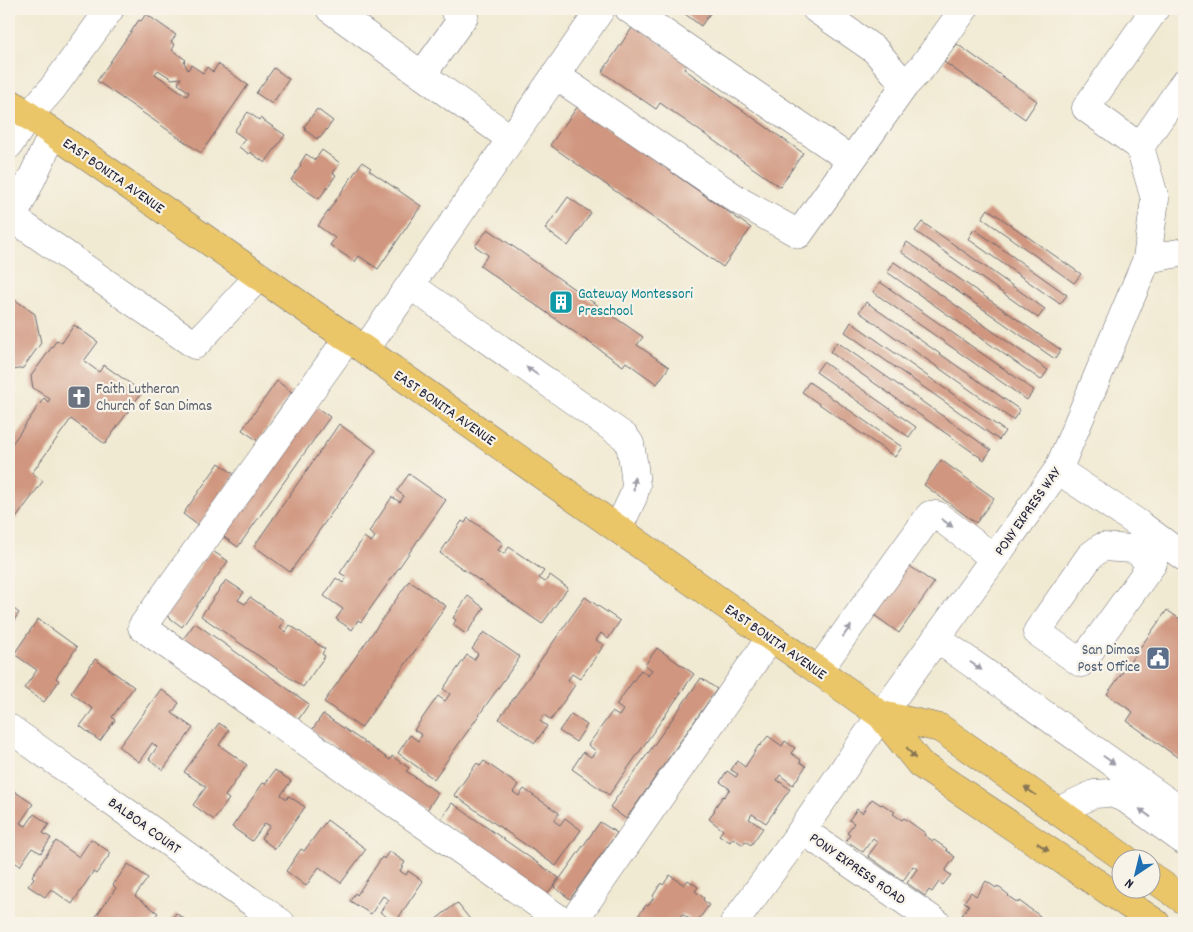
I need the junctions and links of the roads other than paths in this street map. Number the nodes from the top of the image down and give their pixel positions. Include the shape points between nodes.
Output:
1 (110, 9) edge
2 (330, 9) edge
3 (454, 9) edge
4 (601, 9) edge
5 (629, 9) edge
6 (816, 9) edge
7 (964, 9) edge
8 (1155, 9) edge
9 (422, 75) junction
10 (555, 76) junction
11 (1184, 83) edge
12 (905, 85) junction
13 (19, 109) edge
14 (53, 133) junction
15 (511, 140) junction
16 (9, 145) edge
17 (1140, 146) junction
18 (852, 160) junction
19 (11, 221) edge
20 (1184, 252) edge
21 (1147, 259) junction
22 (258, 276) junction
23 (410, 285) junction
24 (356, 344) junction
25 (1058, 470) junction
26 (618, 529) junction
27 (1184, 557) edge
28 (994, 558) junction
29 (771, 637) junction
30 (936, 638) junction
31 (818, 671) junction
32 (881, 715) junction
33 (9, 728) edge
34 (1058, 811) junction
35 (1184, 813) edge
36 (802, 830) junction
37 (1184, 841) edge
38 (1113, 850) edge
39 (1160, 883) edge
40 (1184, 900) edge
41 (281, 923) edge
42 (565, 923) edge
43 (572, 923) edge
44 (734, 923) edge
45 (937, 923) edge
46 (1156, 923) edge

1 - 13 street via 52,89
2 - 9 street
3 - 9 street via 464,16
4 - 10 street
5 - 18 street
6 - 12 street via 876,50
7 - 12 street via 923,66
8 - 17 street via 1086,108
9 - 15 street
10 - 15 street
10 - 18 street via 741,202 799,234
11 - 17 street
12 - 18 street
13 - 14 main road, EAST BONITA AVENUE
13 - 16 street
14 - 19 street
14 - 22 main road, EAST BONITA AVENUE
15 - 23 street
17 - 21 street, PONY EXPRESS WAY via 1155,199
19 - 22 street via 195,346
20 - 21 street
21 - 25 street, PONY EXPRESS WAY
22 - 24 main road, EAST BONITA AVENUE
23 - 24 street
26 -> 23 street via 636,486 630,444 625,438
24 - 26 main road, EAST BONITA AVENUE
24 - 42 street via 142,627
25 - 27 street via 1149,546
25 - 28 street, PONY EXPRESS WAY
26 - 29 main road, EAST BONITA AVENUE
28 - 30 street, PONY EXPRESS WAY
31 -> 28 street via 930,515 937,515
29 - 31 main road, EAST BONITA AVENUE
29 - 43 street
30 - 32 street, PONY EXPRESS WAY
30 -> 35 street
31 - 32 main road, EAST BONITA AVENUE
34 -> 32 main road, EAST BONITA AVENUE via 940,728
32 - 36 street, PONY EXPRESS ROAD
32 -> 46 main road, EAST BONITA AVENUE via 920,764
33 - 41 street, BALBOA COURT
37 -> 34 street via 1126,799 1111,793 1094,794
34 - 38 main road, EAST BONITA AVENUE
36 - 44 street, PONY EXPRESS ROAD
36 - 45 street, PONY EXPRESS ROAD
39 - 40 main road

